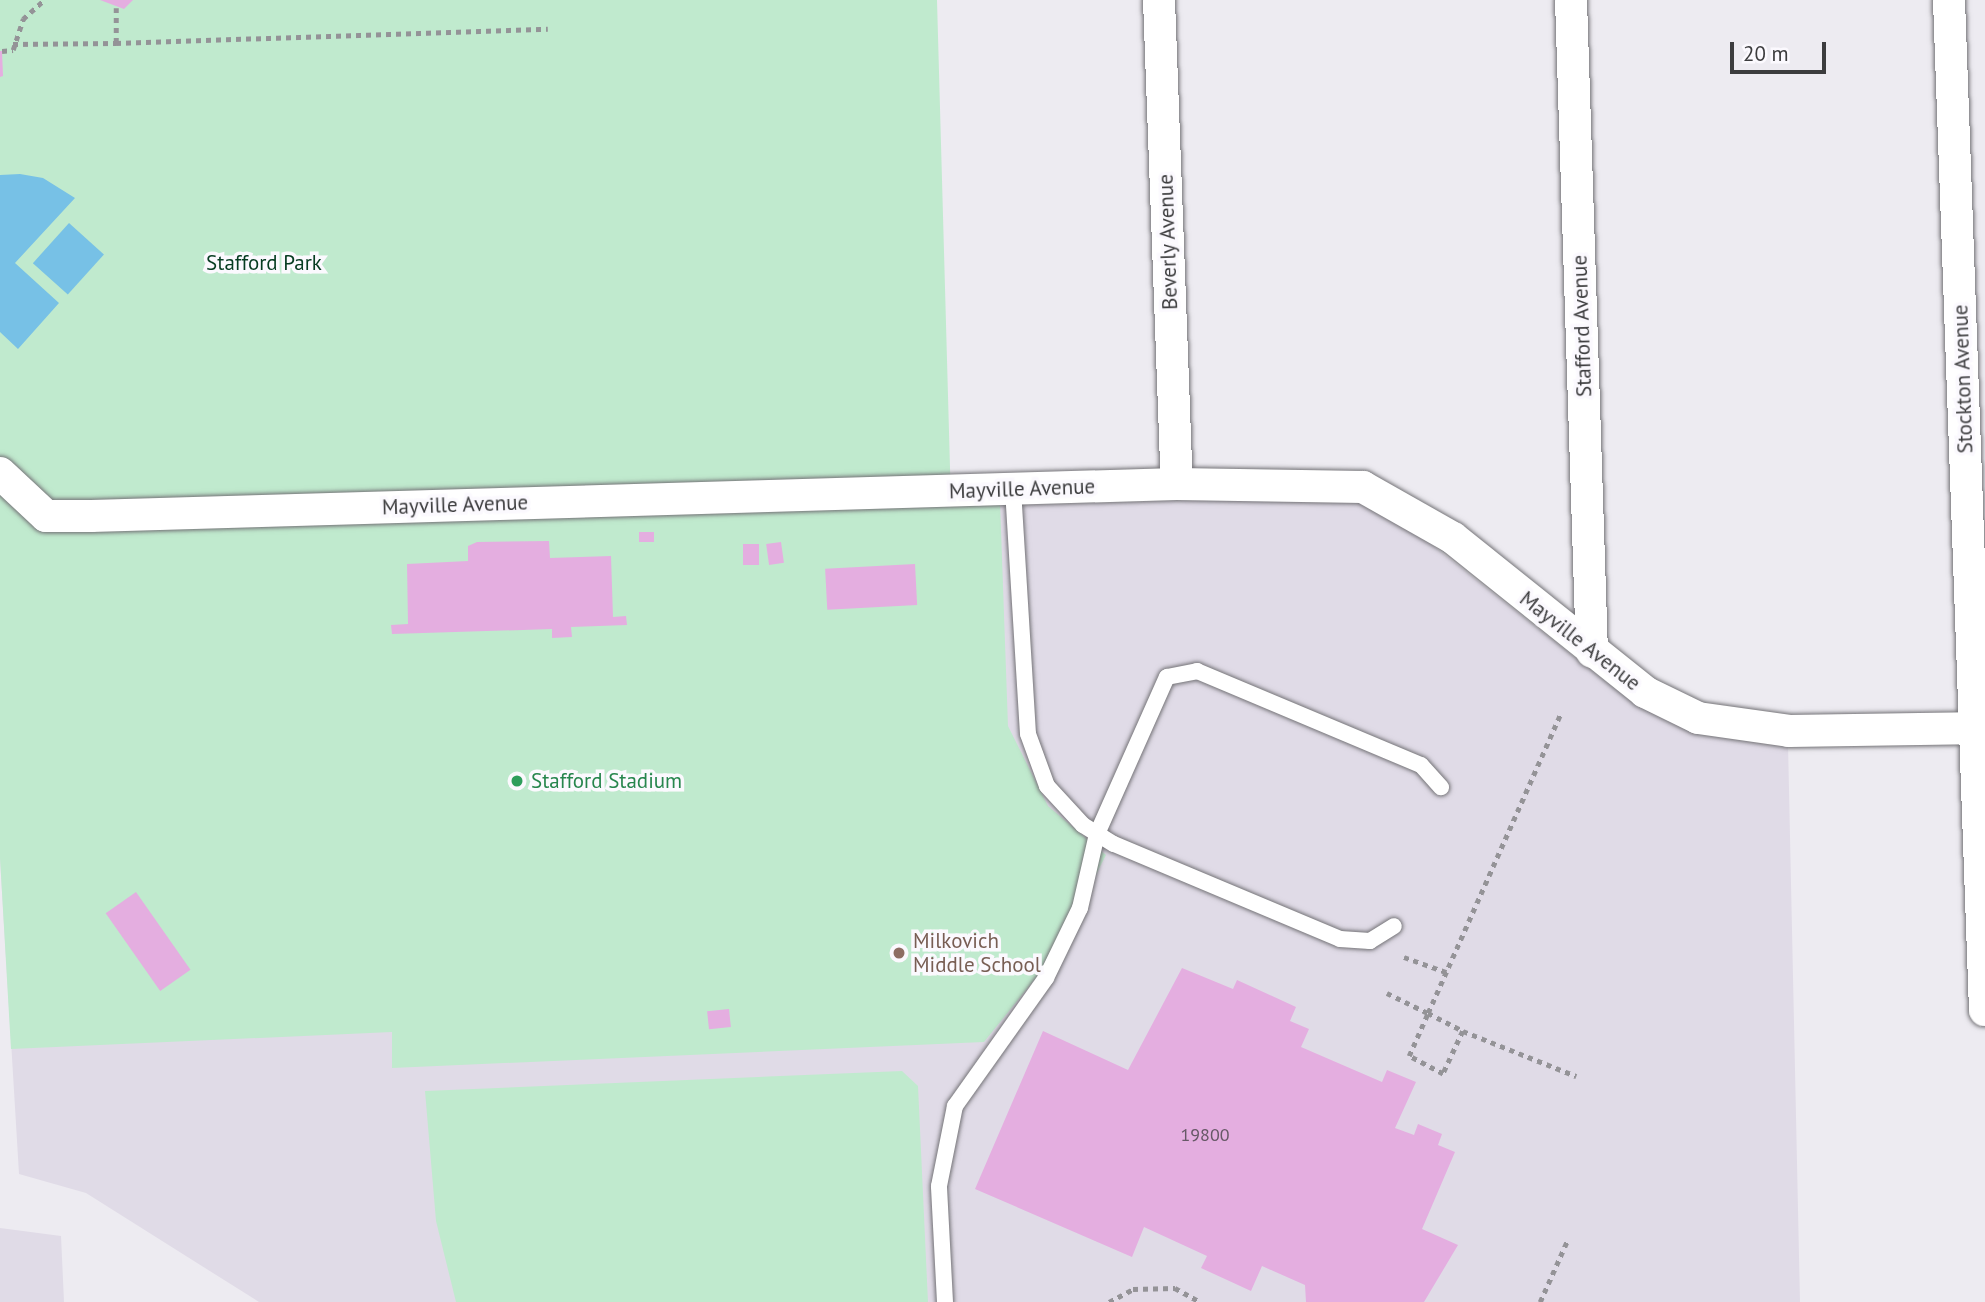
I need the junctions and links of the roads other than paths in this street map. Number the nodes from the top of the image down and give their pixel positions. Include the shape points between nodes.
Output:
1 (1159, 0) edge
2 (1572, 0) edge
3 (1949, 0) edge
4 (0, 473) edge
5 (1177, 484) junction
6 (1013, 489) junction
7 (1592, 652) junction
8 (1980, 728) edge
9 (1441, 786) dead end
10 (1097, 834) junction
11 (1394, 926) dead end
12 (1985, 1010) edge
13 (945, 1302) edge

1 - 5 street, Beverly Avenue
2 - 7 street, Stafford Avenue
3 - 8 street, Stockton Avenue
4 - 6 street, Mayville Avenue via 46,516
5 - 6 street, Mayville Avenue
5 - 7 street, Mayville Avenue via 1363,486 1393,499 1453,538
6 - 10 lane via 1028,734 1047,786
7 - 8 street, Mayville Avenue via 1645,692 1698,718 1789,731
8 - 12 street, Stockton Avenue
9 - 10 lane via 1421,765 1197,671 1167,677
10 - 11 lane via 1340,939 1370,941
10 - 13 lane via 1080,908 1046,978 996,1040 955,1106 939,1186

